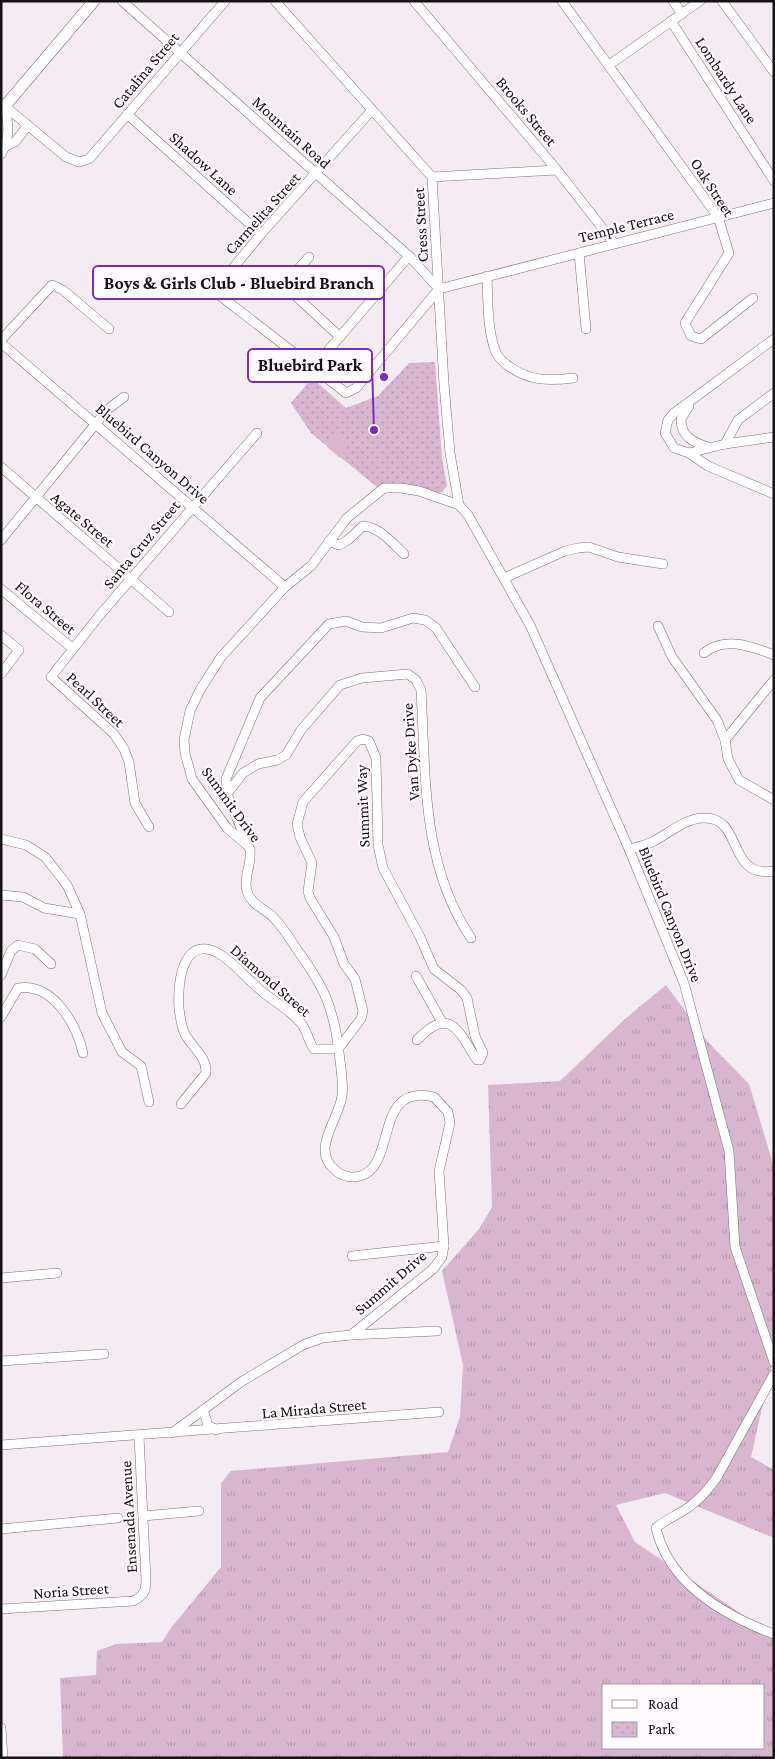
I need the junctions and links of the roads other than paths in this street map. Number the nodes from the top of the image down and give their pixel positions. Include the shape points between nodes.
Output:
1 (94, 1) edge
2 (122, 1) edge
3 (225, 1) edge
4 (275, 1) edge
5 (414, 1) edge
6 (562, 1) edge
7 (673, 1) edge
8 (700, 1) edge
9 (722, 1) edge
10 (682, 14) junction
11 (671, 21) junction
12 (180, 51) junction
13 (609, 65) junction
14 (774, 72) edge
15 (3, 104) edge
16 (372, 110) junction
17 (128, 114) junction
18 (28, 125) junction
19 (4, 150) edge
20 (557, 170) junction
21 (317, 174) junction
22 (432, 177) junction
23 (774, 181) edge
24 (774, 203) edge
25 (718, 217) junction
26 (261, 234) junction
27 (614, 243) junction
28 (579, 253) junction
29 (409, 256) junction
30 (309, 257) dead end
31 (487, 276) junction
32 (439, 289) junction
33 (753, 298) dead end
34 (109, 329) dead end
35 (586, 329) dead end
36 (340, 337) junction
37 (774, 338) edge
38 (1, 342) edge
39 (314, 367) junction
40 (573, 378) dead end
41 (774, 393) edge
42 (124, 397) dead end
43 (693, 400) junction
44 (96, 423) junction
45 (256, 433) dead end
46 (774, 438) edge
47 (725, 444) junction
48 (709, 447) junction
49 (689, 453) junction
50 (708, 466) junction
51 (1, 467) edge
52 (774, 494) edge
53 (35, 498) junction
54 (459, 505) junction
55 (192, 507) junction
56 (1, 540) edge
57 (329, 542) junction
58 (404, 554) dead end
59 (663, 564) dead end
60 (504, 578) junction
61 (131, 579) junction
62 (285, 587) junction
63 (1, 590) edge
64 (169, 612) dead end
65 (658, 626) dead end
66 (1, 635) edge
67 (72, 648) junction
68 (704, 653) dead end
69 (774, 655) edge
70 (1, 674) edge
71 (51, 677) joint
72 (774, 680) edge
73 (475, 687) dead end
74 (725, 740) junction
75 (227, 794) junction
76 (774, 800) edge
77 (149, 827) dead end
78 (1, 839) edge
79 (246, 845) junction
80 (629, 849) junction
81 (774, 870) edge
82 (1, 896) edge
83 (80, 914) junction
84 (471, 938) dead end
85 (51, 964) dead end
86 (1, 975) edge
87 (416, 976) dead end
88 (1, 1017) edge
89 (442, 1024) junction
90 (417, 1040) dead end
91 (338, 1049) junction
92 (83, 1053) dead end
93 (149, 1102) dead end
94 (181, 1104) dead end
95 (444, 1246) junction
96 (352, 1256) dead end
97 (57, 1273) dead end
98 (1, 1278) edge
99 (437, 1330) dead end
100 (351, 1335) junction
101 (104, 1354) dead end
102 (1, 1361) edge
103 (774, 1362) edge
104 (774, 1374) edge
105 (203, 1410) junction
106 (439, 1412) dead end
107 (216, 1430) junction
108 (172, 1433) junction
109 (139, 1436) junction
110 (1, 1445) edge
111 (199, 1511) dead end
112 (143, 1516) junction
113 (118, 1518) dead end
114 (1, 1529) edge
115 (142, 1596) joint
116 (1, 1609) edge
117 (774, 1634) edge
118 (1, 1728) edge
119 (3, 1758) edge

1 - 15 main road
2 - 12 street, Mountain Road
3 - 12 street, Catalina Street
4 - 16 street, Cress Street
5 - 20 street, Brooks Street
6 - 13 street, Oak Street
7 - 10 street
8 - 10 street
9 - 14 street
10 - 11 street
11 - 13 street
11 - 23 street, Lombardy Lane
12 - 17 street, Catalina Street
12 - 21 street, Mountain Road
13 - 25 street, Oak Street
15 - 18 street
15 - 19 street via 9,125
16 - 21 street, Carmelita Street
16 - 22 street, Cress Street
17 - 18 street, Catalina Street via 89,159 79,162 69,159
17 - 26 street, Shadow Lane
18 - 19 street
20 - 22 street
20 - 27 street, Brooks Street
21 - 26 street, Carmelita Street
21 - 29 street, Mountain Road
22 - 32 street, Cress Street
24 - 25 street, Temple Terrace
25 - 27 street, Temple Terrace
25 - 33 street, Oak Street via 729,253 685,323 691,336 701,339
26 - 39 street, Carmelita Street via 214,291
27 - 28 street, Temple Terrace
28 - 31 street, Temple Terrace
28 - 35 street
29 - 32 street, Mountain Road
29 - 36 street
30 - 36 street via 284,285
31 - 32 street, Temple Terrace
31 - 40 street via 491,330 495,352 502,362 525,377
32 - 39 street via 356,388 342,392
32 - 54 street, Cress Street via 450,446
34 - 38 street via 63,290 52,285
36 - 39 street
37 - 43 street
38 - 44 street, Bluebird Canyon Drive
41 - 47 street via 738,420
42 - 44 street
43 - 48 street via 683,412 681,426 691,441
43 - 49 street via 674,413 666,426 670,444
44 - 53 street
44 - 55 street, Bluebird Canyon Drive
45 - 55 street, Santa Cruz Street
46 - 47 street
47 - 48 street
48 - 49 street
48 - 50 street
49 - 50 street
50 - 52 street
51 - 53 street, Agate Street
53 - 56 street
53 - 61 street, Agate Street
54 - 57 street, Summit Drive via 419,491 384,488 347,518
54 - 60 street, Bluebird Canyon Drive
55 - 61 street, Santa Cruz Street
55 - 62 street, Bluebird Canyon Drive
57 - 58 street via 339,544 363,526 370,526
57 - 62 street, Summit Drive via 311,566
59 - 60 street via 618,557 589,547 565,551
60 - 80 street, Bluebird Canyon Drive via 534,634
61 - 64 street, Agate Street
61 - 67 street, Santa Cruz Street
62 - 79 street, Summit Drive via 221,657 200,690 186,724 185,753 192,779 227,828
63 - 67 street, Flora Street
65 - 74 street via 672,657 717,720
66 - 70 street via 19,650
67 - 71 street, Santa Cruz Street
68 - 69 street via 712,646 738,644
71 - 77 street, Pearl Street via 114,734 124,749 135,803
72 - 74 street
73 - 75 street via 436,628 426,620 413,618 381,628 362,627 346,621 333,622 260,698 226,779
74 - 76 street via 728,759 739,780
75 - 79 street
75 - 84 street, Van Dyke Drive via 243,772 286,754 301,730 340,685 362,678 408,674 421,690 432,844 447,892
78 - 83 street via 26,845 45,857 67,885
79 - 91 street, Summit Drive via 251,860 247,893 253,902 273,916 323,987 333,1016
80 - 81 street via 703,818 725,826 741,859 748,866 755,870
80 - 103 street, Bluebird Canyon Drive via 684,983 729,1151 735,1247
82 - 83 street via 23,897 44,908
83 - 93 street via 102,1013 122,1052 141,1066
85 - 86 street via 35,949 18,945 11,951
87 - 89 street
88 - 92 street via 18,988 36,987 72,1022
89 - 90 street via 426,1030
89 - 91 street, Summit Way via 453,1026 462,1033 476,1060 480,1060 483,1053 475,1036 467,998 434,969 383,868 378,845 376,758 369,741 363,739 357,741 303,802 297,824 312,863 310,898 355,979 363,1011 362,1020
91 - 94 street, Diamond Street via 314,1049 301,1022 289,1011 264,994 223,957 199,950 184,962 178,988 182,1026 205,1060 206,1073
91 - 95 street, Summit Drive via 343,1093 324,1150 328,1164 338,1173 350,1177 363,1176 373,1168 400,1102 411,1096 434,1097 448,1112 450,1123 440,1171
95 - 96 street
95 - 100 street, Summit Drive via 442,1257 433,1269
97 - 98 street
99 - 100 street
100 - 105 street, Summit Drive via 322,1338 303,1345
101 - 102 street
104 - 117 street via 706,1492 656,1528 660,1548 679,1576 741,1621
105 - 107 street via 208,1425
105 - 108 street, Summit Drive
106 - 107 street, La Mirada Street
107 - 108 street, La Mirada Street
108 - 109 street
109 - 110 street
109 - 112 street, Ensenada Avenue
111 - 112 street
112 - 115 street, Ensenada Avenue via 146,1589
113 - 114 street
115 - 116 street, Noria Street via 133,1601
118 - 119 street

